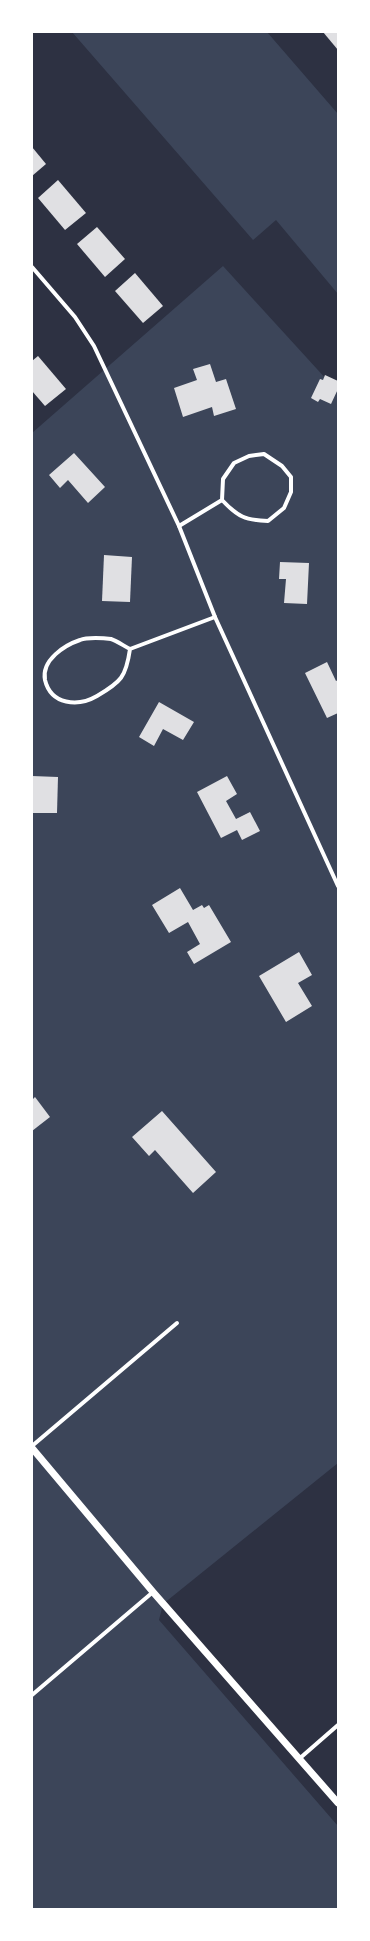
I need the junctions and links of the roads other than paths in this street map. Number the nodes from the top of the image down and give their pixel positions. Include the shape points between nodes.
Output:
1 (32, 266) edge
2 (222, 500) junction
3 (179, 526) junction
4 (215, 617) junction
5 (130, 649) junction
6 (336, 879) edge
7 (338, 886) edge
8 (177, 1323) dead end
9 (32, 1447) edge
10 (152, 1592) junction
11 (32, 1696) edge
12 (338, 1725) edge
13 (299, 1759) junction
14 (338, 1803) edge

1 - 3 street via 75,317 94,346
2 - 2 street via 223,479 234,463 250,456 264,454 282,466 291,477 291,492 284,508 268,521 251,520 236,514
2 - 3 street
3 - 4 street
4 - 5 street
4 - 6 street
5 - 5 street via 127,670 113,687 88,701 68,703 53,695 45,679 47,666 54,653 81,639 111,639
6 - 7 street
8 - 9 street
9 - 10 street
10 - 11 street
10 - 13 street
12 - 13 street
13 - 14 street

